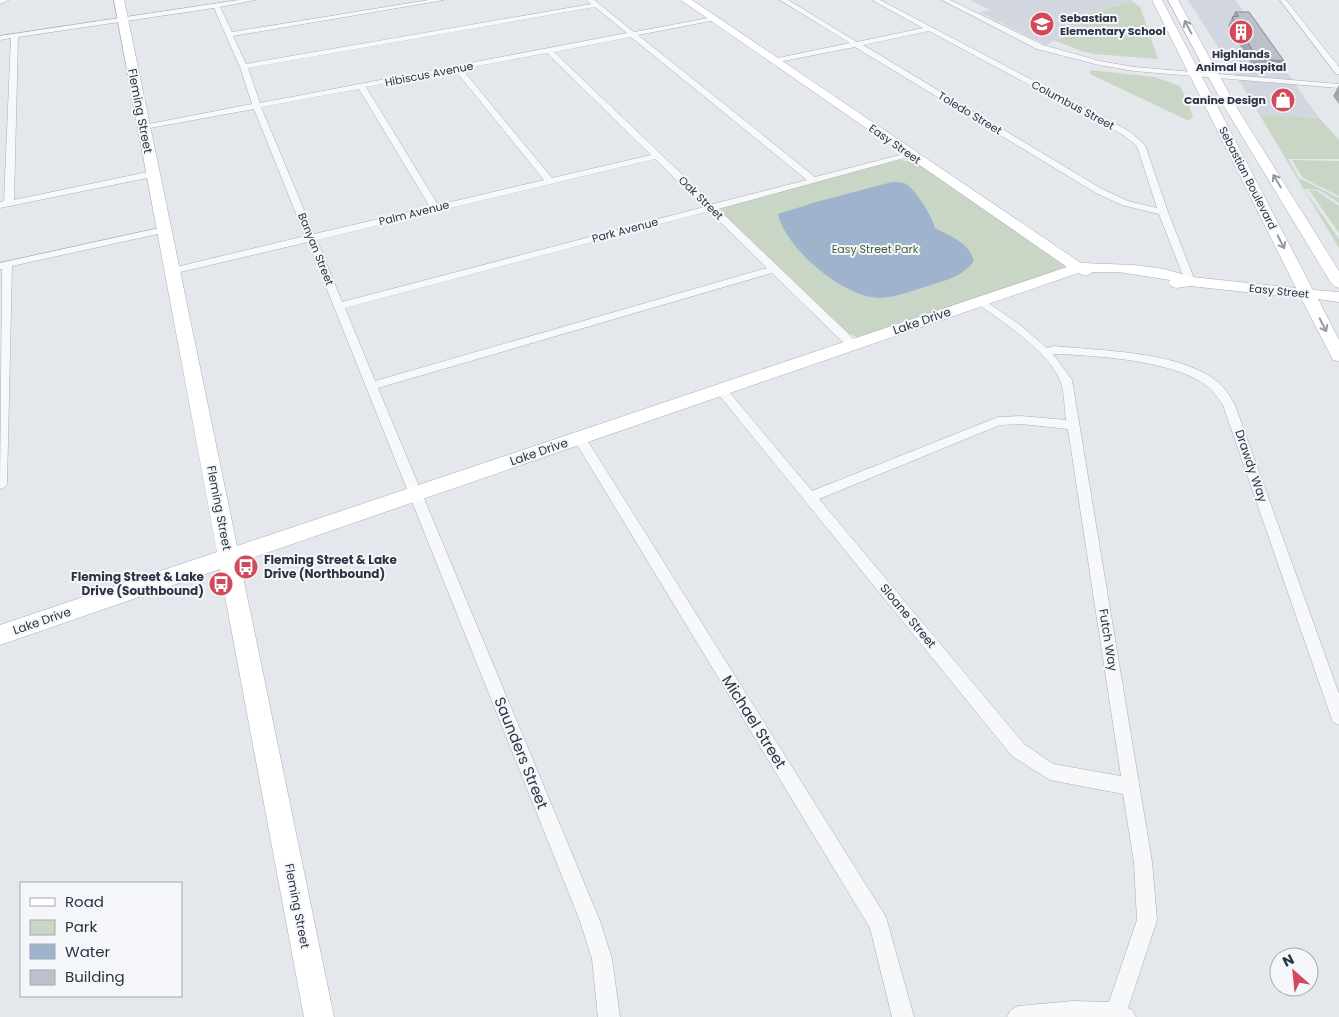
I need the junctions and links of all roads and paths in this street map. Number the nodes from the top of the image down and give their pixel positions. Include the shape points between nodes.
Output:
1 (6, 0) edge
2 (252, 0) edge
3 (441, 0) edge
4 (686, 0) edge
5 (783, 0) edge
6 (876, 0) edge
7 (945, 0) edge
8 (1157, 0) edge
9 (1173, 0) edge
10 (1283, 0) edge
11 (0, 2) edge
12 (592, 3) edge
13 (216, 6) junction
14 (121, 10) edge
15 (714, 19) junction
16 (929, 29) junction
17 (230, 34) junction
18 (634, 35) junction
19 (15, 36) junction
20 (0, 38) edge
21 (857, 44) junction
22 (1321, 48) junction
23 (1335, 49) dead end
24 (549, 51) junction
25 (776, 61) junction
26 (244, 67) junction
27 (457, 68) junction
28 (1339, 72) edge
29 (1194, 74) junction
30 (1214, 76) junction
31 (361, 86) junction
32 (1339, 86) edge
33 (258, 106) junction
34 (144, 127) junction
35 (911, 155) junction
36 (656, 156) junction
37 (152, 174) junction
38 (813, 180) junction
39 (550, 181) junction
40 (4, 204) edge
41 (710, 207) junction
42 (435, 208) junction
43 (1163, 212) junction
44 (164, 230) junction
45 (312, 238) junction
46 (4, 265) edge
47 (1078, 268) junction
48 (773, 269) junction
49 (172, 270) junction
50 (1190, 281) junction
51 (1339, 283) edge
52 (1307, 294) junction
53 (1339, 297) edge
54 (981, 301) junction
55 (339, 306) junction
56 (853, 345) junction
57 (1045, 352) junction
58 (1339, 356) edge
59 (371, 386) junction
60 (721, 390) junction
61 (1072, 425) junction
62 (579, 438) junction
63 (0, 484) edge
64 (416, 493) junction
65 (810, 497) junction
66 (229, 557) junction
67 (0, 635) edge
68 (1339, 717) edge
69 (1131, 787) junction
70 (1120, 1015) edge
71 (319, 1017) edge
72 (609, 1017) edge
73 (903, 1017) edge
74 (1018, 1017) edge

1 - 11 street
2 - 13 street
3 - 17 street
4 - 15 street, Easy Street
5 - 21 street, Toledo Street
6 - 16 street, Columbus Street
7 - 29 street via 1040,47 1099,63
8 - 29 street, Sebastian Boulevard
30 -> 9 street, Sebastian Boulevard
10 - 22 street
12 - 18 street
12 - 26 street
13 - 14 street
13 - 17 street, Banyan Street
14 - 19 street
14 - 34 street, Fleming Street
15 - 18 street, Hibiscus Avenue
15 - 25 street, Easy Street
16 - 21 street
16 - 43 street, Columbus Street via 1126,133 1141,145
17 - 26 street, Banyan Street
18 - 24 street, Hibiscus Avenue
18 - 38 street
19 - 20 street
19 - 40 street
21 - 25 street
21 - 43 street, Toledo Street via 1099,191 1125,203
22 - 23 street
22 - 28 street
24 - 27 street, Hibiscus Avenue
24 - 36 street, Oak Street
25 - 35 street, Easy Street
26 - 33 street, Banyan Street
27 - 31 street, Hibiscus Avenue
27 - 39 street
29 - 30 street
29 -> 52 street, Sebastian Boulevard
30 - 32 street
51 -> 30 street, Sebastian Boulevard
31 - 33 street, Hibiscus Avenue
31 - 42 street
33 - 34 street, Hibiscus Avenue
33 - 45 street, Banyan Street
34 - 37 street, Fleming Street
35 - 38 street, Park Avenue
35 - 47 street, Easy Street
36 - 39 street, Palm Avenue
36 - 41 street, Oak Street
37 - 40 street
37 - 44 street, Fleming Street
38 - 41 street, Park Avenue
39 - 42 street, Palm Avenue
41 - 48 street, Oak Street
41 - 55 street, Park Avenue
42 - 45 street, Palm Avenue
43 - 50 street, Columbus Street
44 - 46 street
44 - 49 street, Fleming Street
45 - 49 street, Palm Avenue
45 - 55 street, Banyan Street
46 - 63 street
47 - 50 street, Easy Street via 1094,275 1174,283
47 - 54 street, Lake Drive
48 - 56 street, Oak Street
48 - 59 street
49 - 66 street, Fleming Street
50 - 52 street, Easy Street
52 - 53 street, Easy Street
52 -> 58 street, Sebastian Boulevard
54 - 56 street, Lake Drive
54 - 57 street, Futch Way
55 - 59 street, Banyan Street
56 - 60 street, Lake Drive
57 - 61 street, Futch Way via 1060,367 1066,380
57 - 68 street, Drawdy Way via 1054,350 1166,362 1188,369 1215,385 1229,404
59 - 64 street, Banyan Street
60 - 62 street, Lake Drive
60 - 65 street, Sloane Street
61 - 65 street via 998,421
61 - 69 street, Futch Way
62 - 64 street, Lake Drive
62 - 73 street, Michael Street via 879,924
64 - 66 street, Lake Drive
64 - 72 street, Saunders Street via 590,921 602,959
65 - 69 street, Sloane Street via 1018,750 1050,772
66 - 67 street, Lake Drive
66 - 71 street, Fleming Street
69 - 70 street, Futch Way via 1143,862 1147,920
70 - 74 street via 1076,1011

